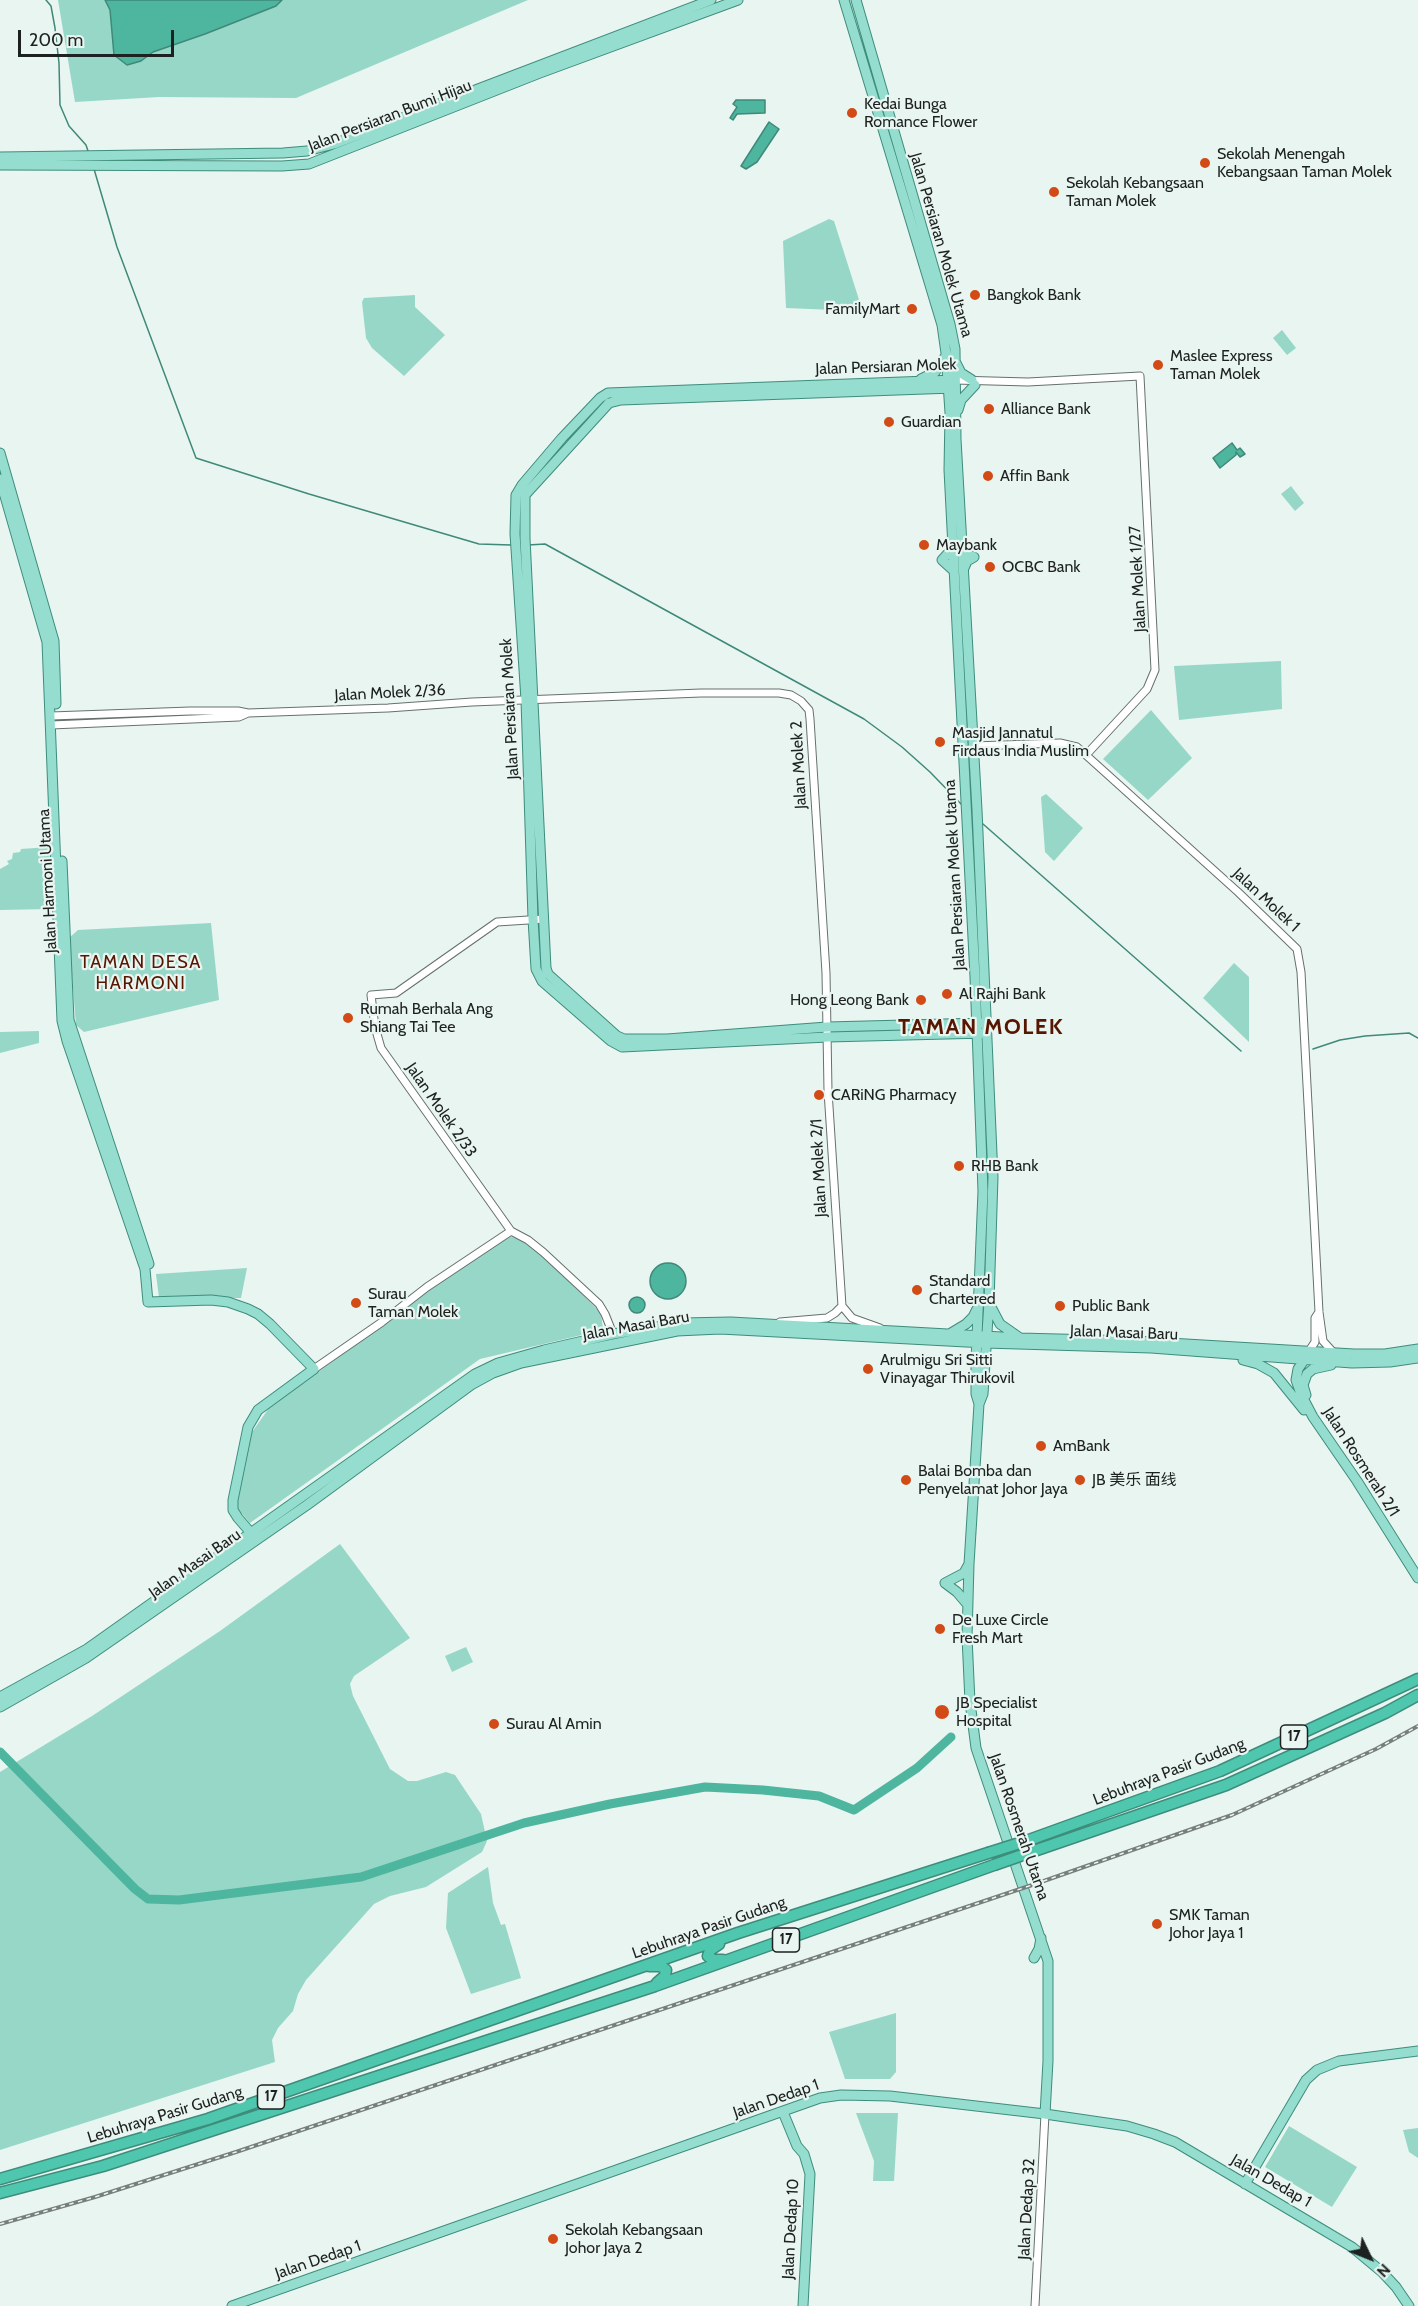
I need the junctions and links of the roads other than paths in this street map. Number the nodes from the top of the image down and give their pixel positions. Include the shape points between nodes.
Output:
1 (711, 0) edge
2 (738, 0) edge
3 (844, 0) edge
4 (856, 0) edge
5 (652, 27) junction
6 (0, 158) edge
7 (79, 161) junction
8 (0, 165) edge
9 (946, 353) junction
10 (955, 361) junction
11 (1140, 376) joint
12 (913, 381) junction
13 (973, 383) junction
14 (952, 384) junction
15 (924, 388) junction
16 (953, 414) junction
17 (0, 453) edge
18 (0, 479) edge
19 (520, 538) junction
20 (959, 555) junction
21 (954, 571) junction
22 (530, 700) junction
23 (54, 720) junction
24 (973, 746) junction
25 (1086, 755) junction
26 (533, 919) junction
27 (544, 919) junction
28 (986, 1023) junction
29 (976, 1024) junction
30 (827, 1032) junction
31 (986, 1034) junction
32 (976, 1035) junction
33 (511, 1232) junction
34 (984, 1302) junction
35 (842, 1306) junction
36 (1319, 1312) junction
37 (764, 1324) junction
38 (891, 1331) junction
39 (613, 1334) junction
40 (950, 1338) junction
41 (1020, 1338) junction
42 (982, 1340) junction
43 (1007, 1344) junction
44 (598, 1347) junction
45 (1418, 1349) edge
46 (1333, 1352) junction
47 (1216, 1353) junction
48 (1308, 1355) junction
49 (1418, 1358) edge
50 (980, 1362) junction
51 (1352, 1364) junction
52 (314, 1369) junction
53 (1313, 1417) junction
54 (1329, 1439) junction
55 (251, 1533) junction
56 (265, 1534) junction
57 (969, 1564) junction
58 (1418, 1578) edge
59 (968, 1607) junction
60 (1418, 1678) edge
61 (1418, 1695) edge
62 (0, 1697) edge
63 (0, 1707) edge
64 (738, 1933) junction
65 (1041, 1937) junction
66 (1034, 1958) dead end
67 (729, 1960) junction
68 (643, 1966) junction
69 (655, 1986) junction
70 (1418, 2051) edge
71 (786, 2111) junction
72 (1045, 2114) junction
73 (0, 2179) edge
74 (1245, 2184) junction
75 (0, 2193) edge
76 (232, 2306) edge
77 (803, 2306) edge
78 (1035, 2306) edge
79 (1409, 2306) edge

1 - 5 main road, Jalan Persiaran Bumi Hijau
2 - 5 main road, Jalan Persiaran Bumi Hijau
3 - 9 main road via 942,325
4 - 10 main road, Jalan Persiaran Molek Utama via 950,324
5 - 7 main road, Jalan Persiaran Bumi Hijau via 307,151
6 - 7 main road, Jalan Persiaran Bumi Hijau
7 - 8 main road, Jalan Persiaran Bumi Hijau
9 - 12 main road via 935,372
9 - 14 main road
10 - 13 main road
10 - 14 main road, Jalan Persiaran Molek Utama
11 - 13 street, Jalan Persiaran Molek
11 - 25 street, Jalan Molek 1/27 via 1155,670 1146,689
12 - 14 main road, Jalan Persiaran Molek
12 - 19 main road, Jalan Persiaran Molek via 604,394 518,491
13 - 14 street, Jalan Persiaran Molek
13 - 16 main road
14 - 15 main road, Jalan Persiaran Molek
14 - 16 main road, Jalan Persiaran Molek Utama
15 - 16 main road via 942,398
15 - 19 main road, Jalan Persiaran Molek via 609,403 525,495
16 - 20 main road, Jalan Persiaran Molek Utama via 949,470
17 - 23 main road, Jalan Harmoni Utama via 54,641
18 - 23 main road, Jalan Harmoni Utama via 47,642
19 - 22 main road, Jalan Persiaran Molek
20 - 21 main road
20 - 21 main road, Jalan Persiaran Molek Utama via 942,560
20 - 24 main road, Jalan Persiaran Molek Utama
21 - 29 main road, Jalan Persiaran Molek Utama
22 - 23 street, Jalan Molek 2/36 via 248,713 239,717
22 - 26 main road, Jalan Persiaran Molek
22 - 27 main road, Jalan Persiaran Molek
22 - 30 street, Jalan Molek 2 via 751,692 791,695 801,701 809,710 810,720
23 - 52 main road, Jalan Harmoni Utama via 69,1020 143,1242 150,1269 151,1302 211,1300 248,1309 258,1314
24 - 25 street, Jalan Molek 1 via 1060,743 1077,747
24 - 28 main road, Jalan Persiaran Molek Utama
25 - 36 street, Jalan Molek 1 via 1298,949
26 - 27 street
26 - 30 main road, Jalan Persiaran Molek via 536,969 542,981 622,1047
26 - 33 street, Jalan Molek 2/33 via 497,922 396,993 371,995 381,1048
27 - 30 main road, Jalan Persiaran Molek via 548,974 624,1039
28 - 29 main road, Jalan Persiaran Molek
28 - 31 main road, Jalan Persiaran Molek Utama
29 - 30 main road, Jalan Persiaran Molek
29 - 32 main road, Jalan Persiaran Molek Utama
30 - 32 main road, Jalan Persiaran Molek
30 - 35 street, Jalan Molek 2/1
31 - 32 main road, Jalan Persiaran Molek
31 - 34 main road, Jalan Persiaran Molek Utama via 993,1177
32 - 34 main road, Jalan Persiaran Molek Utama
33 - 39 street via 536,1246 599,1304
33 - 52 street
34 - 40 main road
34 - 41 main road via 1000,1324
34 - 42 main road, Jalan Persiaran Molek Utama
35 - 37 street via 827,1318
35 - 38 street via 852,1318
36 - 46 street, Jalan Molek 1 via 1323,1341
36 - 48 street, Jalan Molek 1 via 1315,1318 1315,1342
37 - 38 main road, Jalan Masai Baru
37 - 39 main road, Jalan Masai Baru via 681,1323
38 - 40 main road, Jalan Masai Baru
39 - 44 main road via 609,1342
39 - 55 main road, Jalan Masai Baru via 510,1359 475,1374
40 - 42 main road, Jalan Masai Baru
40 - 44 main road, Jalan Masai Baru via 720,1329 677,1331
40 - 50 main road via 970,1350
41 - 42 main road, Jalan Masai Baru
41 - 48 main road, Jalan Masai Baru via 1136,1341
42 - 43 main road, Jalan Masai Baru
42 - 50 main road, Jalan Rosmerah Utama
43 - 47 main road, Jalan Masai Baru
43 - 50 main road via 992,1350
44 - 56 main road, Jalan Masai Baru via 486,1376
45 - 46 main road, Jalan Masai Baru via 1385,1354
46 - 48 main road, Jalan Masai Baru
47 - 48 main road, Jalan Masai Baru
47 - 53 main road via 1274,1372
48 - 51 main road, Jalan Masai Baru
48 - 53 main road, Jalan Rosmerah 2/1 via 1296,1380
49 - 51 main road, Jalan Masai Baru
50 - 57 main road, Jalan Rosmerah Utama via 982,1394
51 - 54 main road via 1322,1366 1313,1369 1304,1380 1305,1394
52 - 55 main road via 258,1410 248,1427 232,1500 233,1510
53 - 54 main road, Jalan Rosmerah 2/1
54 - 58 main road, Jalan Rosmerah 2/1
55 - 56 main road
55 - 62 main road, Jalan Masai Baru via 87,1649
56 - 63 main road, Jalan Masai Baru via 86,1658
57 - 59 main road, Jalan Rosmerah Utama
57 - 59 main road via 964,1573 945,1583
59 - 65 main road, Jalan Rosmerah Utama via 974,1737
60 - 64 highway, Lebuhraya Pasir Gudang / 17, bridge via 1220,1771 1026,1841
61 - 67 highway, Lebuhraya Pasir Gudang / 17, bridge via 1226,1785
64 - 67 highway via 708,1953 713,1960
64 - 68 highway, Lebuhraya Pasir Gudang / 17
65 - 66 main road
65 - 72 main road, Jalan Rosmerah Utama via 1049,1970
67 - 69 highway, Lebuhraya Pasir Gudang / 17
68 - 69 highway via 664,1968 664,1976
68 - 73 highway, Lebuhraya Pasir Gudang / 17 via 208,2119
69 - 75 highway, Lebuhraya Pasir Gudang / 17 via 126,2159
70 - 74 main road via 1339,2061 1317,2070 1306,2080
71 - 72 main road, Jalan Dedap 1 via 820,2098 890,2096
71 - 76 main road, Jalan Dedap 1
71 - 77 main road, Jalan Dedap 10 via 802,2143 810,2174
72 - 74 main road, Jalan Dedap 1 via 1154,2134 1175,2142
72 - 78 street, Jalan Dedap 32
74 - 79 main road, Jalan Dedap 1 via 1370,2260

